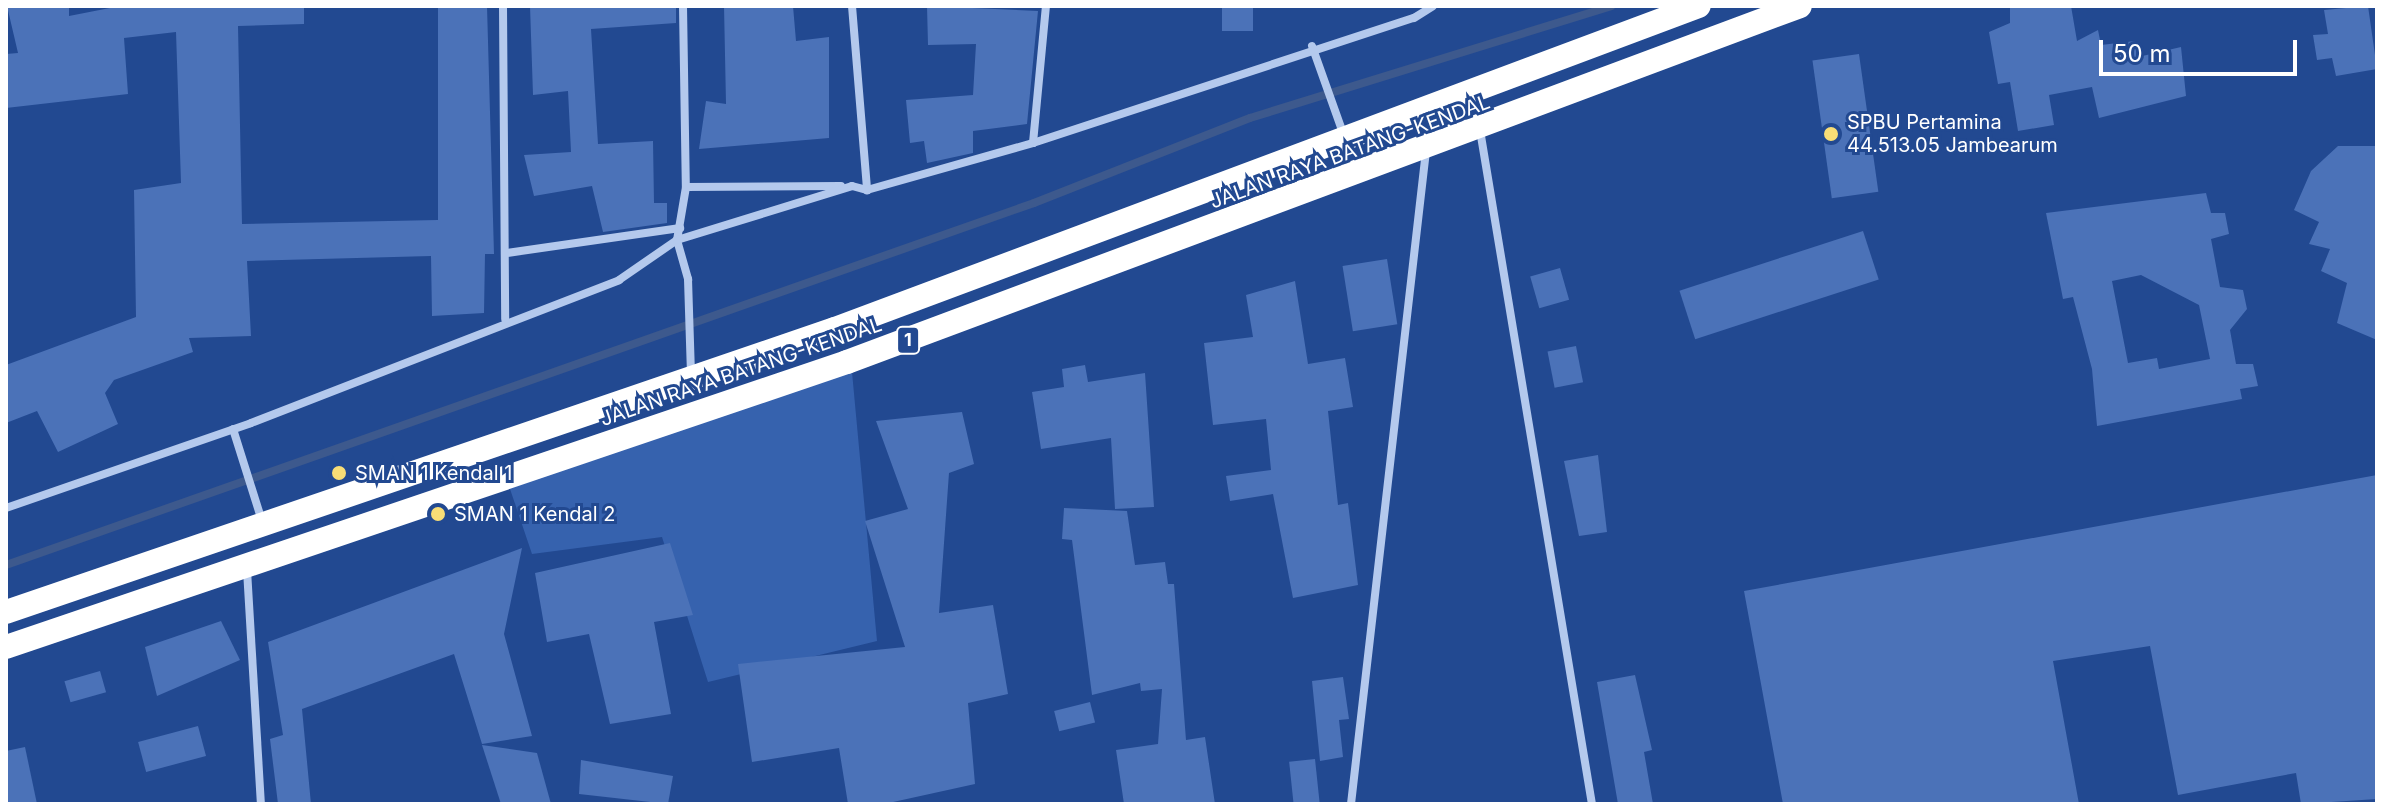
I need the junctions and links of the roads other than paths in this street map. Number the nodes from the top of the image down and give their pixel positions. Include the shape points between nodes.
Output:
1 (503, 6) edge
2 (683, 6) edge
3 (852, 6) edge
4 (1046, 6) edge
5 (1433, 6) edge
6 (1699, 6) edge
7 (1800, 6) edge
8 (1312, 46) junction
9 (1480, 130) junction
10 (1346, 141) junction
11 (1033, 143) junction
12 (1426, 151) junction
13 (852, 186) junction
14 (686, 187) junction
15 (867, 190) junction
16 (680, 228) junction
17 (677, 240) junction
18 (507, 253) junction
19 (505, 319) junction
20 (691, 379) junction
21 (233, 429) junction
22 (6, 508) edge
23 (263, 526) junction
24 (246, 565) junction
25 (6, 612) edge
26 (6, 647) edge
27 (261, 804) edge
28 (1351, 804) edge
29 (1592, 804) edge

1 - 18 street
2 - 14 street
3 - 15 street
4 - 11 street
5 - 8 street via 1414,18
6 - 10 highway, JALAN RAYA BATANG-KENDAL / 1
7 - 9 highway, JALAN RAYA BATANG-KENDAL / 1
8 - 10 street
8 - 11 street
9 - 12 highway, JALAN RAYA BATANG-KENDAL / 1
9 - 29 street
10 - 20 highway, JALAN RAYA BATANG-KENDAL / 1
11 - 15 street
12 - 24 highway, JALAN RAYA BATANG-KENDAL / 1 via 847,362
12 - 28 street
13 - 14 street
13 - 15 street
13 - 17 street
14 - 16 street
16 - 17 street
16 - 18 street
17 - 19 street via 619,280
17 - 20 street via 688,279
18 - 19 street
19 - 21 street
20 - 23 highway, JALAN RAYA BATANG-KENDAL / 1
21 - 22 street
21 - 23 street
23 - 25 highway, JALAN RAYA BATANG-KENDAL / 1
24 - 26 highway, JALAN RAYA BATANG-KENDAL / 1
24 - 27 street

